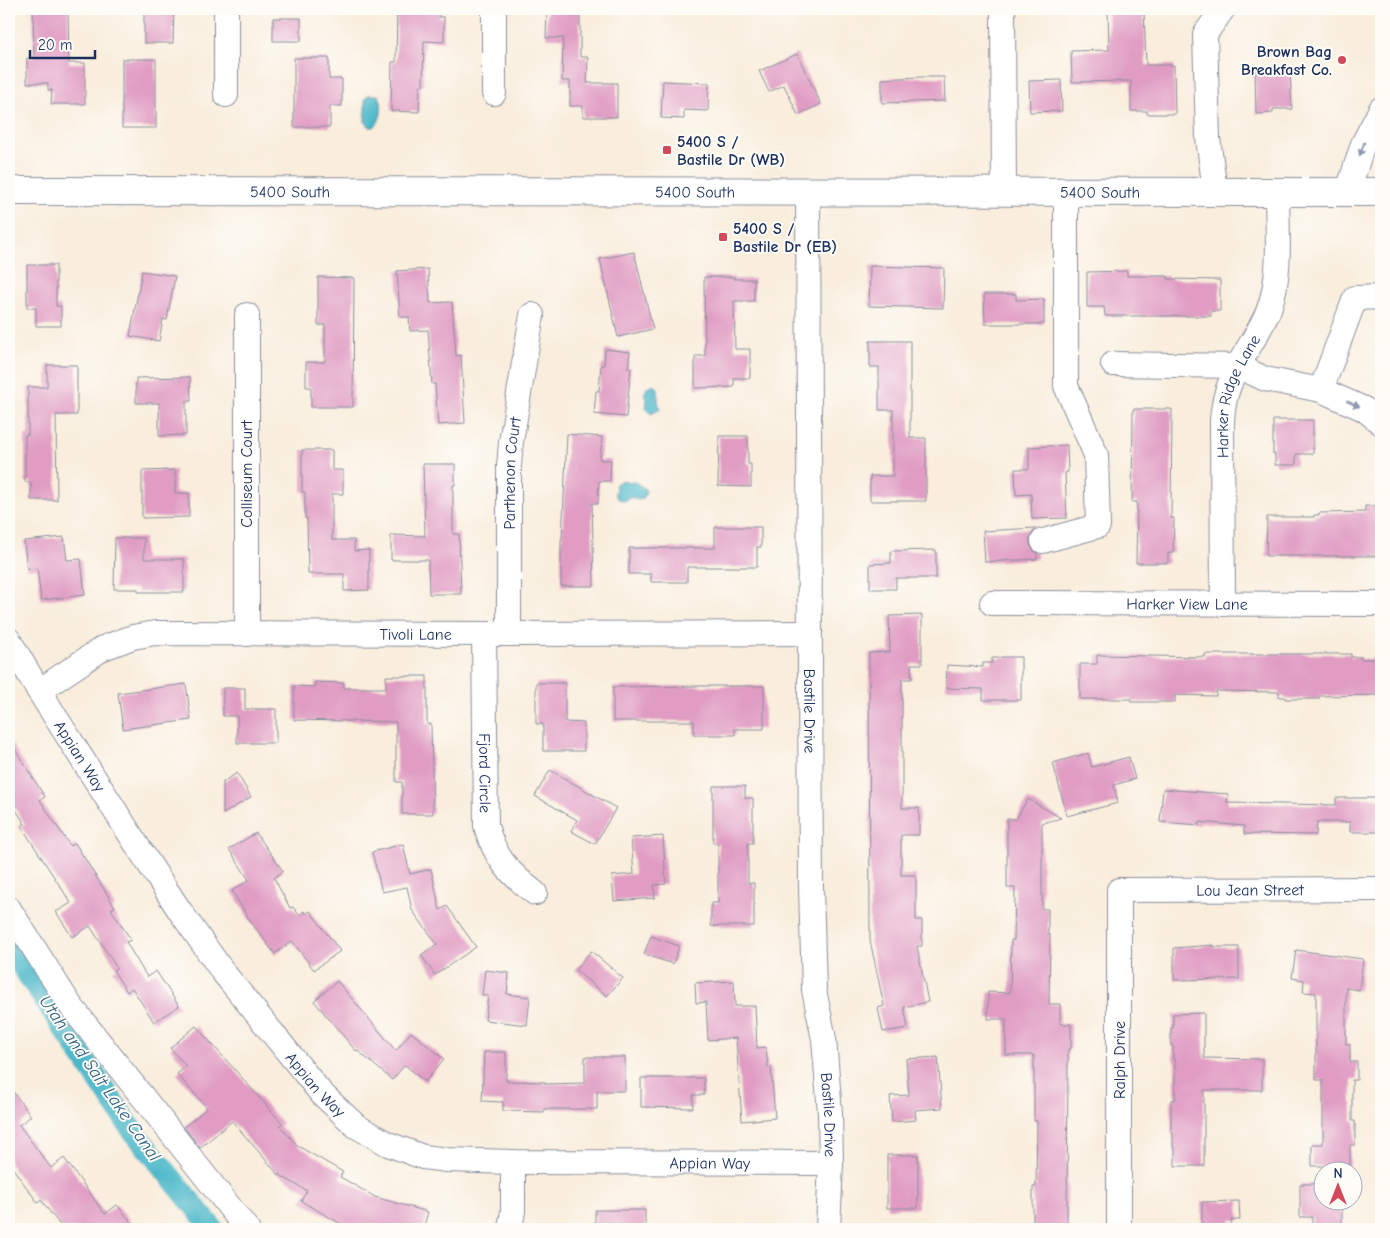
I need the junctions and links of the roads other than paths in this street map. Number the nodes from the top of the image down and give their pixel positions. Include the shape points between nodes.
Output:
1 (226, 9) edge
2 (494, 9) edge
3 (1003, 9) edge
4 (1223, 9) edge
5 (494, 93) dead end
6 (226, 95) dead end
7 (1381, 109) edge
8 (9, 191) edge
9 (808, 191) junction
10 (1004, 192) junction
11 (1066, 192) junction
12 (1215, 192) junction
13 (1277, 192) junction
14 (1348, 192) junction
15 (1381, 192) edge
16 (1381, 297) edge
17 (247, 315) dead end
18 (532, 315) dead end
19 (1113, 364) dead end
20 (1238, 366) junction
21 (1321, 390) junction
22 (1381, 423) edge
23 (1043, 541) dead end
24 (992, 603) dead end
25 (1223, 604) junction
26 (1381, 604) edge
27 (810, 633) junction
28 (247, 634) junction
29 (484, 634) junction
30 (509, 634) junction
31 (9, 640) edge
32 (39, 691) junction
33 (1381, 889) edge
34 (1119, 890) joint
35 (535, 893) dead end
36 (9, 908) edge
37 (513, 1162) junction
38 (831, 1163) junction
39 (247, 1229) edge
40 (510, 1229) edge
41 (828, 1229) edge
42 (1119, 1229) edge

1 - 6 street
2 - 5 street
3 - 10 street
4 - 12 street via 1205,34 1208,138
7 -> 14 street via 1363,144
8 - 9 main road, 5400 South
9 - 10 main road, 5400 South
9 - 27 street, Bastile Drive
10 - 11 main road, 5400 South
11 - 12 main road, 5400 South
11 - 23 street via 1066,386 1096,455 1098,526
12 - 13 main road, 5400 South
13 - 14 main road, 5400 South
13 - 20 street, Harker Ridge Lane via 1276,282 1269,308
14 - 15 main road, 5400 South
16 - 21 street via 1355,298
17 - 28 street, Colliseum Court
18 - 30 street, Parthenon Court via 509,466
19 - 20 street
20 - 21 street via 1265,379
20 - 25 street, Harker Ridge Lane via 1224,403 1222,420
21 -> 22 street via 1364,408
24 - 25 street, Harker View Lane
25 - 26 street, Harker View Lane
27 - 30 street, Tivoli Lane
27 - 38 street, Bastile Drive via 812,966 824,1039
28 - 29 street, Tivoli Lane
28 - 32 street, Tivoli Lane via 174,632 133,637 103,648
29 - 30 street, Tivoli Lane
29 - 35 street, Fjord Circle via 486,826 500,860 515,878
31 - 32 street, Appian Way
32 - 37 street, Appian Way via 180,911 223,972 321,1093 356,1126 388,1144 423,1157
33 - 34 street, Lou Jean Street
34 - 42 street, Ralph Drive
36 - 39 street via 70,1005
37 - 38 street, Appian Way
37 - 40 street
38 - 41 street, Bastile Drive

